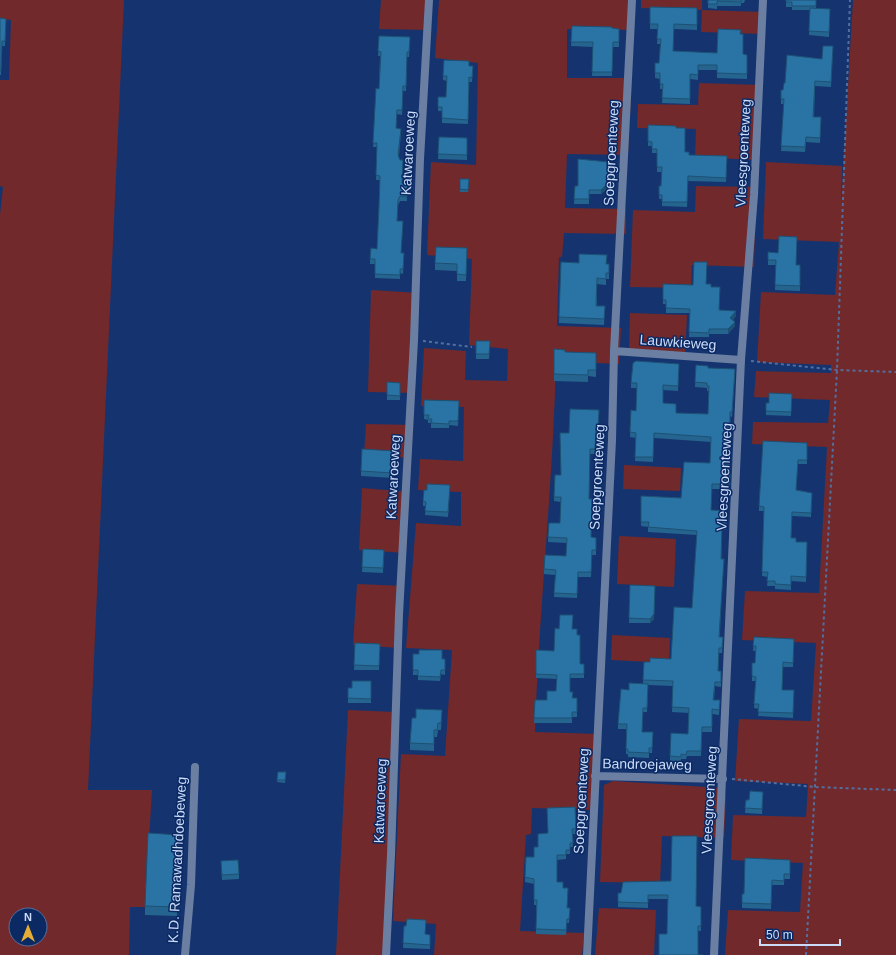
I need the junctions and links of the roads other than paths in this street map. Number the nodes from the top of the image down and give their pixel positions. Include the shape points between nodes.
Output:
1 (429, 0) edge
2 (632, 0) edge
3 (763, 0) edge
4 (614, 351) junction
5 (741, 360) junction
6 (195, 767) dead end
7 (595, 776) junction
8 (723, 779) junction
9 (185, 955) edge
10 (386, 955) edge
11 (587, 955) edge
12 (714, 955) edge

1 - 10 street, Katwaroeweg via 419,167 414,340
2 - 4 street, Soepgroenteweg
3 - 5 street, Vleesgroenteweg via 754,195
4 - 5 street, Lauwkieweg
4 - 7 street, Soepgroenteweg
5 - 8 street, Vleesgroenteweg
6 - 9 street, K.D. Ramawadhdoebeweg via 191,885
7 - 8 street, Bandroejaweg
7 - 11 street, Soepgroenteweg
8 - 12 street, Vleesgroenteweg

